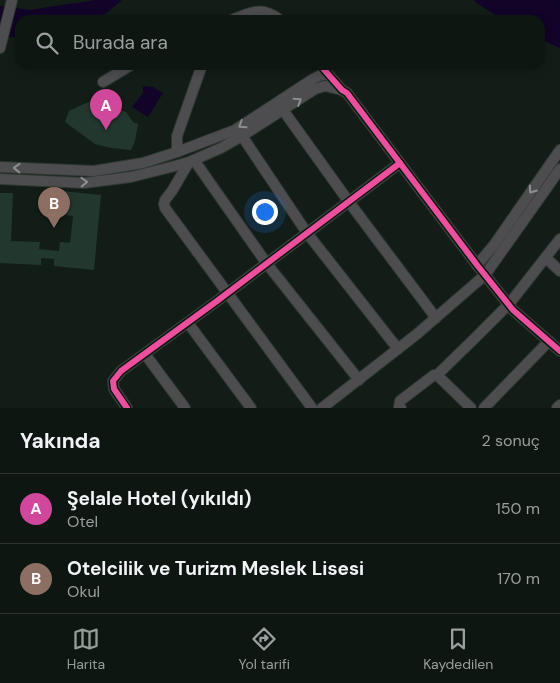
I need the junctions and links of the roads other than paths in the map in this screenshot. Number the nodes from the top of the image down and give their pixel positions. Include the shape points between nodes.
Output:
1 (12, 0) edge
2 (245, 15) edge
3 (274, 15) edge
4 (1, 44) edge
5 (123, 70) edge
6 (200, 70) edge
7 (324, 70) edge
8 (328, 75) junction
9 (103, 82) dead end
10 (342, 90) junction
11 (283, 110) junction
12 (242, 136) junction
13 (560, 150) edge
14 (176, 152) junction
15 (191, 161) junction
16 (400, 163) junction
17 (0, 167) edge
18 (560, 169) edge
19 (0, 179) edge
20 (349, 202) junction
21 (307, 233) junction
22 (560, 239) edge
23 (546, 258) junction
24 (267, 264) junction
25 (477, 265) junction
26 (560, 271) edge
27 (485, 275) junction
28 (227, 294) junction
29 (509, 304) junction
30 (436, 318) junction
31 (188, 323) junction
32 (549, 341) junction
33 (398, 349) junction
34 (560, 351) edge
35 (145, 354) junction
36 (436, 375) junction
37 (359, 380) junction
38 (560, 405) edge
39 (400, 407) edge
40 (127, 408) edge
41 (185, 408) edge
42 (251, 408) edge
43 (312, 408) edge
44 (322, 408) edge
45 (471, 408) edge
46 (484, 408) edge
47 (558, 408) edge

1 - 4 street
2 - 3 street via 265,11
5 - 9 street
6 - 14 street via 177,136
7 - 8 street
8 - 10 street
8 -> 14 street via 313,79 235,130
11 -> 10 street via 315,89 325,86
10 - 16 street
11 - 12 street
11 - 20 street
12 - 15 street
12 - 21 street
13 -> 25 street
14 -> 17 street via 143,163 94,171
19 -> 15 street via 84,183 131,177
15 - 24 street
15 - 28 street via 165,200 165,208
16 - 20 street
16 - 25 street
18 - 27 street
20 - 21 street
20 - 30 street
21 - 24 street
21 - 33 street
22 - 23 street
23 - 26 street
23 - 29 street
24 - 28 street
24 - 37 street
25 - 27 street
27 - 29 street
27 - 30 street
28 - 31 street
28 - 43 street
29 - 32 street
29 - 36 street
30 - 33 street
31 - 35 street
31 - 42 street
32 - 34 street
32 - 46 street
33 - 37 street
35 - 40 street via 113,381 114,389
35 - 41 street
36 - 39 street via 400,401
36 - 45 street
37 - 44 street
38 - 47 street

